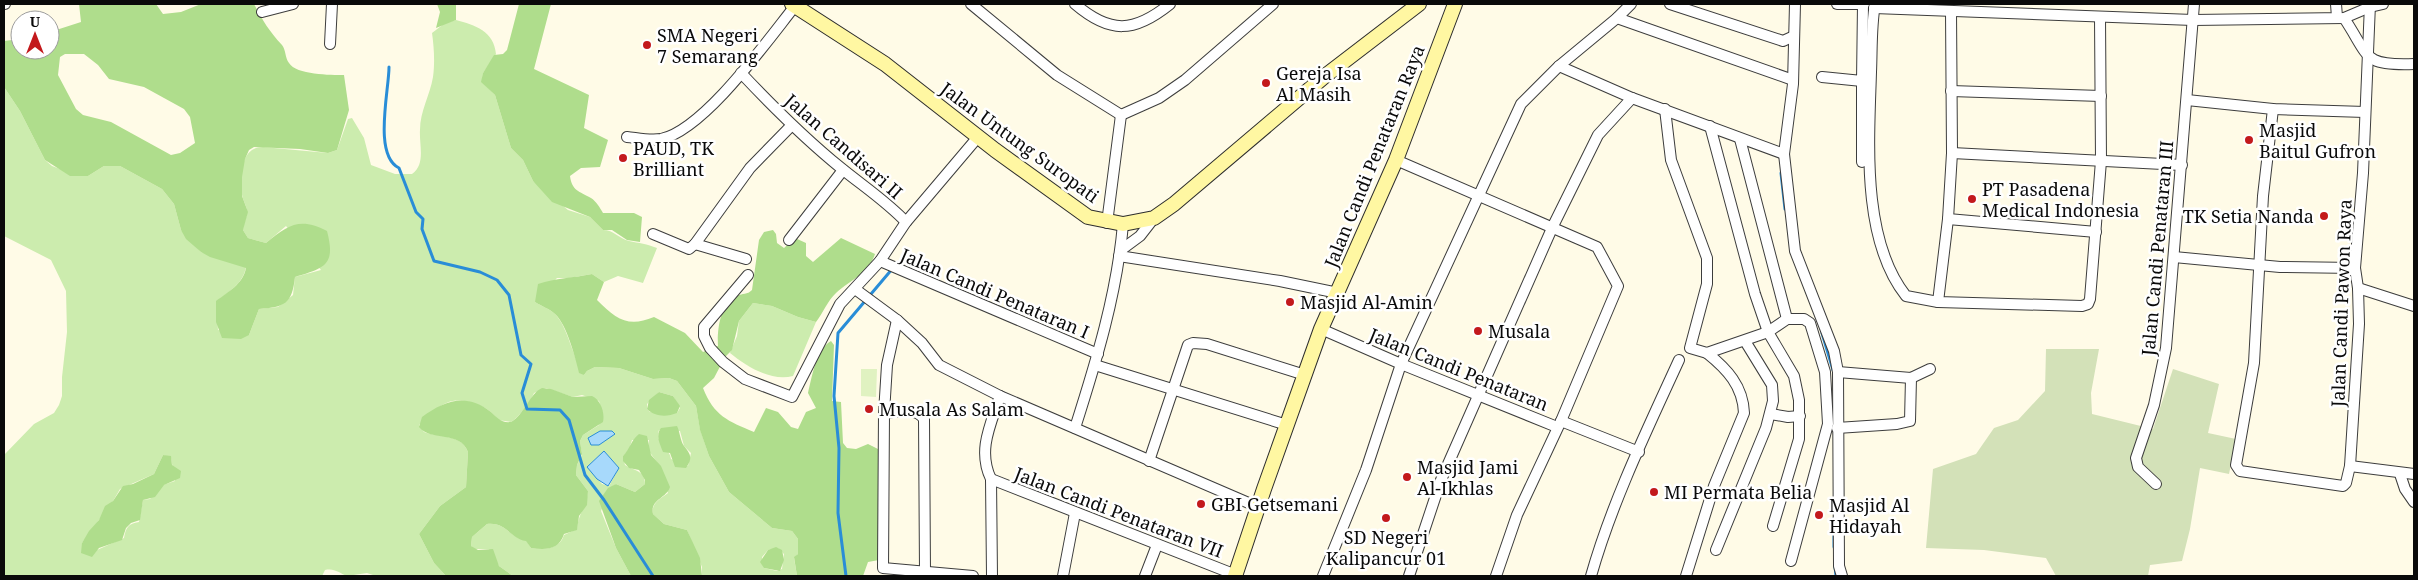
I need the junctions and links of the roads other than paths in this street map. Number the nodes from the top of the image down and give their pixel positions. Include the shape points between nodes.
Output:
1 (293, 4) edge
2 (332, 4) edge
3 (971, 4) edge
4 (1075, 4) edge
5 (1167, 4) edge
6 (1274, 4) edge
7 (1419, 4) edge
8 (1455, 4) edge
9 (1631, 4) edge
10 (1670, 4) edge
11 (1795, 4) edge
12 (1837, 4) edge
13 (1864, 4) edge
14 (2048, 4) edge
15 (2194, 4) edge
16 (2336, 4) edge
17 (2384, 4) edge
18 (794, 5) edge
19 (2370, 5) edge
20 (1874, 6) edge
21 (1951, 11) junction
22 (262, 12) dead end
23 (2048, 15) junction
24 (2100, 17) junction
25 (1617, 18) junction
26 (2340, 18) junction
27 (2193, 20) junction
28 (1794, 36) junction
29 (330, 44) dead end
30 (2367, 56) junction
31 (2414, 64) edge
32 (1558, 66) junction
33 (741, 73) junction
34 (1822, 77) dead end
35 (1793, 80) junction
36 (1862, 81) junction
37 (1952, 91) junction
38 (2101, 96) junction
39 (1632, 98) junction
40 (2187, 100) junction
41 (1665, 109) junction
42 (2273, 109) junction
43 (2365, 112) junction
44 (1121, 115) junction
45 (791, 126) junction
46 (1710, 126) junction
47 (626, 136) dead end
48 (978, 136) junction
49 (1740, 138) junction
50 (1952, 153) junction
51 (1784, 154) junction
52 (1396, 160) junction
53 (2101, 161) junction
54 (1862, 162) dead end
55 (2182, 165) junction
56 (843, 170) junction
57 (1479, 196) junction
58 (1154, 218) junction
59 (1948, 218) junction
60 (906, 222) junction
61 (1107, 223) junction
62 (1123, 224) junction
63 (1553, 226) junction
64 (2096, 232) junction
65 (653, 234) dead end
66 (788, 240) dead end
67 (695, 244) junction
68 (1120, 253) junction
69 (2174, 257) junction
70 (746, 259) dead end
71 (880, 260) junction
72 (2259, 264) junction
73 (2355, 268) junction
74 (748, 275) dead end
75 (2358, 288) junction
76 (858, 291) junction
77 (1338, 293) junction
78 (1938, 302) junction
79 (2414, 306) edge
80 (1788, 319) junction
81 (897, 320) junction
82 (1322, 329) junction
83 (1768, 332) junction
84 (1745, 341) junction
85 (1098, 354) junction
86 (1706, 354) junction
87 (1679, 360) dead end
88 (1401, 364) junction
89 (1095, 365) junction
90 (1930, 369) dead end
91 (1838, 372) junction
92 (1305, 375) junction
93 (1910, 378) junction
94 (1174, 390) junction
95 (1000, 396) junction
96 (1479, 396) junction
97 (884, 413) junction
98 (1771, 414) junction
99 (1800, 416) junction
100 (1559, 424) junction
101 (1287, 425) junction
102 (1074, 428) junction
103 (1837, 428) junction
104 (1639, 452) junction
105 (1149, 461) junction
106 (2350, 466) junction
107 (2400, 474) junction
108 (2414, 474) edge
109 (991, 479) junction
110 (2156, 484) dead end
111 (2414, 502) edge
112 (1258, 507) junction
113 (1075, 512) junction
114 (1773, 526) dead end
115 (1157, 545) junction
116 (1716, 550) dead end
117 (1791, 561) dead end
118 (925, 572) junction
119 (909, 574) edge
120 (972, 576) edge
121 (992, 576) edge
122 (1063, 576) edge
123 (1145, 576) edge
124 (1235, 576) edge
125 (1323, 576) edge
126 (1409, 576) edge
127 (1496, 576) edge
128 (1591, 576) edge
129 (1686, 576) edge
130 (1842, 576) edge

1 - 22 street
2 - 29 street
3 - 44 street via 1057,75
4 - 5 street via 1098,21 1115,26 1137,24
6 - 44 street via 1185,80 1159,98
7 - 58 main road, Jalan Untung Suropati via 1325,76
8 - 52 main road, Jalan Candi Penataran Raya
9 - 25 street
10 - 28 street via 1783,41
11 - 28 street
12 - 13 street
13 - 36 street
14 - 23 street
15 - 27 street, Jalan Candi Penataran III
16 - 26 street
17 - 19 street
18 - 33 street
18 - 48 main road, Jalan Untung Suropati via 884,64
19 - 26 street
19 - 30 street, Jalan Candi Pawon Raya
20 - 21 street
20 - 78 street via 1870,115 1872,211 1885,260 1896,284 1906,296
21 - 23 street
21 - 37 street
23 - 24 street
24 - 27 street
24 - 38 street
25 - 32 street
25 - 35 street
26 - 27 street
26 - 30 street
27 - 40 street, Jalan Candi Penataran III
28 - 35 street
30 - 31 street via 2376,62 2393,65
30 - 43 street, Jalan Candi Pawon Raya
32 - 39 street
32 - 57 street via 1521,104
33 - 45 street, Jalan Candisari II
33 - 47 street via 690,124 676,133 660,139
34 - 36 street
35 - 51 street
36 - 54 street
37 - 38 street
37 - 50 street
38 - 53 street
39 - 41 street
39 - 63 street via 1598,135
40 - 42 street
40 - 55 street, Jalan Candi Penataran III
41 - 46 street
41 - 86 street via 1670,160 1706,258 1706,284 1690,348
42 - 43 street
42 - 72 street
43 - 73 street, Jalan Candi Pawon Raya
44 - 61 street
45 - 56 street, Jalan Candisari II
45 - 67 street via 750,168
46 - 49 street
46 - 83 street via 1749,275
48 - 60 street
48 - 61 main road, Jalan Untung Suropati via 1088,217
49 - 51 street
49 - 80 street
50 - 53 street
50 - 59 street
51 - 91 street via 1795,251 1834,351
52 - 57 street
52 - 77 main road, Jalan Candi Penataran Raya
53 - 55 street
53 - 64 street
55 - 69 street, Jalan Candi Penataran III
56 - 60 street, Jalan Candisari II via 888,203
56 - 66 street
57 - 63 street
57 - 88 street
58 - 62 main road, Jalan Untung Suropati
58 - 68 street via 1140,236
59 - 64 street
59 - 78 street
60 - 71 street
61 - 62 main road, Jalan Untung Suropati
62 - 68 street
63 - 96 street
63 - 100 street via 1597,247 1618,286
64 - 78 street via 2088,304
65 - 67 street via 686,249
67 - 70 street
68 - 77 street
68 - 85 street
69 - 72 street
69 - 110 street, Jalan Candi Penataran III via 2166,348 2154,405 2136,458 2138,467
71 - 76 street
71 - 85 street, Jalan Candi Penataran I
72 - 73 street
72 - 106 street, Jalan Candi Pawon Raya via 2254,363 2237,470 2343,486
73 - 75 street, Jalan Candi Pawon Raya
74 - 76 street via 704,327 704,336 723,362 745,379 789,398 795,395 840,304
75 - 79 street
75 - 106 street, Jalan Candi Pawon Raya via 2359,324
76 - 81 street
77 - 82 main road, Jalan Candi Penataran Raya
80 - 83 street
80 - 117 street via 1810,322 1825,372 1828,424
81 - 95 street via 922,343 939,365
81 - 97 street via 887,365
82 - 88 street, Jalan Candi Penataran
82 - 92 main road, Jalan Candi Penataran Raya
83 - 84 street
83 - 99 street via 1794,376
84 - 86 street
84 - 98 street via 1772,385
85 - 89 street
86 - 129 street via 1724,367 1735,381 1744,400 1744,413 1714,486
87 - 104 street
88 - 96 street, Jalan Candi Penataran
88 - 125 street via 1366,470
89 - 94 street
89 - 102 street
90 - 93 street
91 - 93 street
91 - 103 street
92 - 94 street via 1207,344 1193,343 1188,345
92 - 101 main road, Jalan Candi Penataran Raya
93 - 103 street via 1910,421
94 - 101 street
94 - 105 street
95 - 102 street
95 - 109 street via 984,447 985,466
96 - 100 street, Jalan Candi Penataran
96 - 126 street via 1441,480
97 - 118 street via 914,410 920,412 924,419
97 - 119 street via 883,568
98 - 99 street
98 - 116 street
99 - 114 street via 1799,439
100 - 104 street, Jalan Candi Penataran
100 - 127 street via 1517,515
101 - 112 main road, Jalan Candi Penataran Raya
102 - 105 street
103 - 130 street via 1839,566
104 - 128 street
105 - 112 street
106 - 107 street
107 - 108 street
107 - 111 street
109 - 113 street, Jalan Candi Penataran VII
109 - 121 street
112 - 124 main road, Jalan Candi Penataran Raya
113 - 115 street, Jalan Candi Penataran VII
113 - 122 street
115 - 123 street
115 - 124 street, Jalan Candi Penataran VII
118 - 119 street
118 - 120 street

